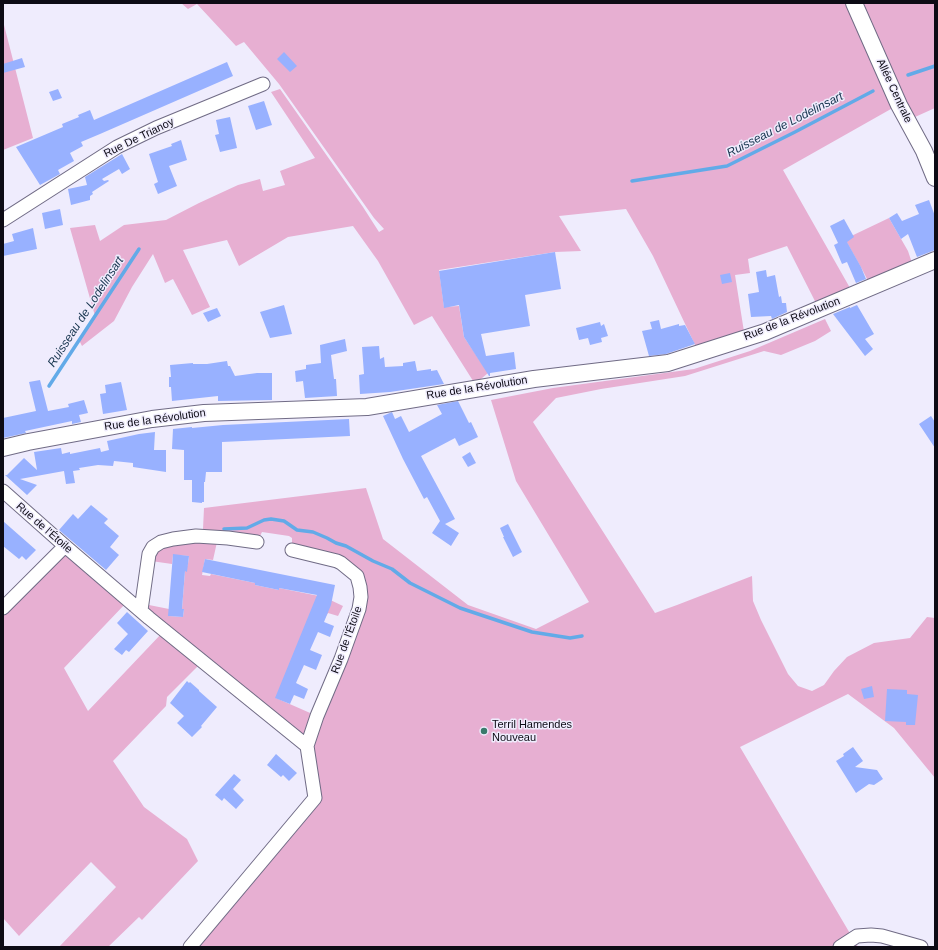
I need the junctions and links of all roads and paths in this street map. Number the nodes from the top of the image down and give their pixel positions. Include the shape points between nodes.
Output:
1 (854, 3) edge
2 (263, 84) dead end
3 (935, 178) edge
4 (3, 220) edge
5 (935, 260) edge
6 (3, 448) edge
7 (3, 492) edge
8 (257, 542) dead end
9 (65, 546) junction
10 (292, 550) dead end
11 (3, 608) edge
12 (141, 610) junction
13 (307, 746) junction
14 (190, 947) edge
15 (840, 947) edge
16 (921, 947) edge

1 - 3 street, Allée Centrale via 898,105 924,151
2 - 4 street, Rue De Trianoy via 117,147
5 - 6 street, Rue de la Révolution via 765,332 668,362 534,379 367,407 204,412
7 - 9 street, Rue de l'Étoile
8 - 12 street via 196,536 173,539 153,546 149,554
9 - 11 street
9 - 12 street, Rue de l'Étoile
10 - 13 street, Rue de l'Étoile via 342,563 357,576 361,597 341,659
12 - 13 street, Rue de l'Étoile
13 - 14 street, Rue de l'Étoile via 315,798
15 - 16 street via 857,936 871,935

